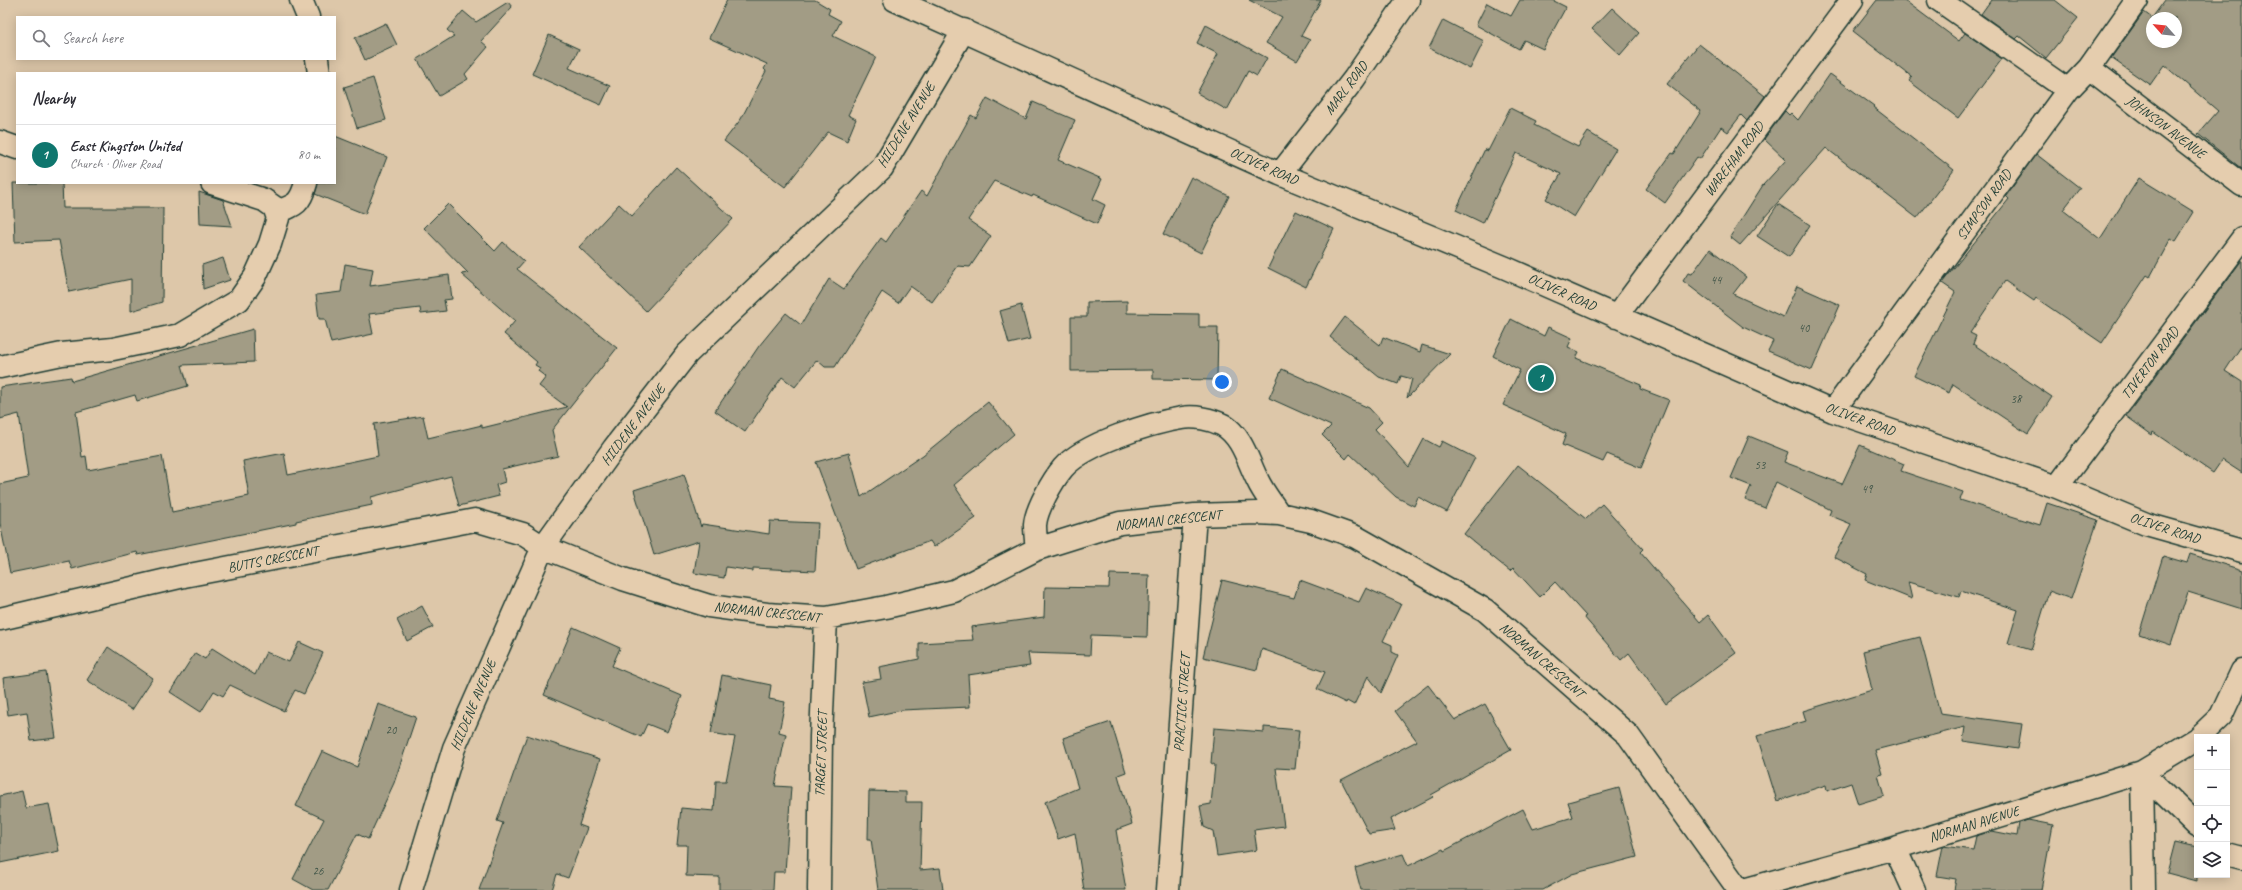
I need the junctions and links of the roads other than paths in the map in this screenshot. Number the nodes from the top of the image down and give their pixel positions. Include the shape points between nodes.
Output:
1 (301, 0) edge
2 (895, 0) edge
3 (1408, 0) edge
4 (1852, 0) edge
5 (1939, 0) edge
6 (2136, 0) edge
7 (308, 16) edge
8 (964, 30) junction
9 (317, 60) edge
10 (2089, 68) junction
11 (319, 72) edge
12 (2068, 90) junction
13 (0, 142) edge
14 (16, 148) edge
15 (1280, 174) junction
16 (215, 184) edge
17 (306, 184) edge
18 (2242, 185) edge
19 (276, 212) junction
20 (2242, 239) edge
21 (1616, 317) junction
22 (0, 367) edge
23 (1834, 411) junction
24 (2057, 487) junction
25 (1279, 514) junction
26 (1195, 515) junction
27 (543, 547) junction
28 (1037, 549) junction
29 (2242, 551) edge
30 (826, 618) junction
31 (0, 619) edge
32 (2242, 671) edge
33 (2202, 734) edge
34 (2194, 740) edge
35 (2142, 772) junction
36 (2194, 823) edge
37 (1895, 848) junction
38 (2230, 855) edge
39 (2242, 858) edge
40 (411, 890) edge
41 (819, 890) edge
42 (1168, 890) edge
43 (1739, 890) edge
44 (1743, 890) edge
45 (1914, 890) edge
46 (2144, 890) edge

1 - 7 street
2 - 8 street, OLIVER ROAD
3 - 15 street, MARL ROAD via 1354,79
4 - 21 street, WAREHAM ROAD
5 - 12 street
6 - 10 street, SIMPSON ROAD
8 - 15 street, OLIVER ROAD
8 - 27 street, HILDENE AVENUE via 882,168 688,354 614,448
9 - 11 street
10 - 12 street, SIMPSON ROAD
10 - 18 street, JOHNSON AVENUE
12 - 23 street, SIMPSON ROAD
13 - 14 street
15 - 21 street, OLIVER ROAD via 1506,268
16 - 19 street via 264,200 274,207
17 - 19 street via 302,198 295,205
19 - 22 street via 278,218 275,230 255,277 240,300 211,318 180,335 113,349 62,354
20 - 24 street, TIVERTON ROAD
21 - 23 street, OLIVER ROAD
23 - 24 street, OLIVER ROAD
24 - 29 street, OLIVER ROAD via 2146,524
25 - 26 street, NORMAN CRESCENT
25 - 28 street via 1258,480 1239,440 1223,425 1203,418 1182,418 1153,425 1090,447 1063,468 1046,495 1035,524
25 - 43 street, NORMAN CRESCENT via 1311,521 1356,537 1485,610 1628,735
26 - 28 street, NORMAN CRESCENT via 1120,523
26 - 42 street, PRACTICE STREET
27 - 30 street, NORMAN CRESCENT via 623,580 709,606 766,614
27 - 31 street, BUTTS CRESCENT via 523,534 475,520 184,576
27 - 40 street, HILDENE AVENUE via 454,748
28 - 30 street, NORMAN CRESCENT via 954,591 886,608
30 - 41 street, TARGET STREET via 820,745
32 - 33 street, NORMAN AVENUE via 2221,716
34 - 35 street, NORMAN AVENUE
35 - 36 street
35 - 37 street, NORMAN AVENUE
35 - 46 street
37 - 44 street, NORMAN AVENUE
37 - 45 street
38 - 39 street

